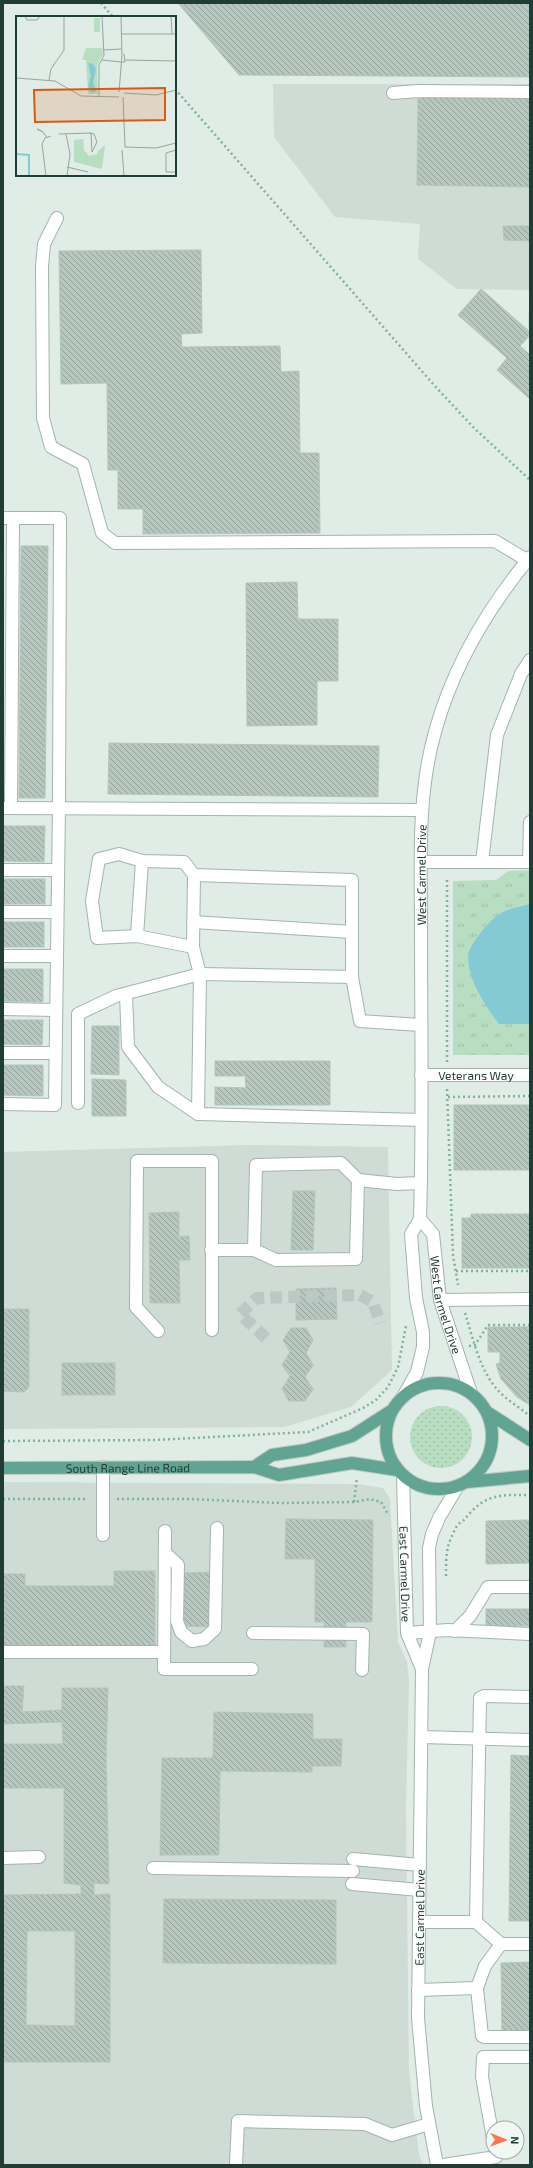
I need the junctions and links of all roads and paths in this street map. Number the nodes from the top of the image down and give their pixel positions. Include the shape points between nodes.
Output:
1 (101, 3) edge
2 (112, 16) edge
3 (176, 90) edge
4 (530, 92) edge
5 (393, 93) dead end
6 (57, 218) dead end
7 (530, 480) edge
8 (8, 518) edge
9 (529, 560) edge
10 (530, 660) edge
11 (7, 808) edge
12 (59, 808) junction
13 (422, 810) junction
14 (530, 822) edge
15 (142, 861) junction
16 (421, 862) junction
17 (482, 862) junction
18 (529, 862) edge
19 (3, 870) edge
20 (58, 870) junction
21 (194, 875) junction
22 (3, 912) edge
23 (57, 912) junction
24 (193, 922) junction
25 (352, 932) junction
26 (137, 936) junction
27 (193, 947) junction
28 (3, 956) edge
29 (57, 956) junction
30 (200, 974) junction
31 (352, 977) junction
32 (126, 994) junction
33 (3, 1010) edge
34 (56, 1010) junction
35 (420, 1024) junction
36 (3, 1053) edge
37 (55, 1053) junction
38 (421, 1075) junction
39 (530, 1075) edge
40 (530, 1096) edge
41 (448, 1097) dead end
42 (78, 1103) dead end
43 (3, 1104) edge
44 (198, 1114) junction
45 (420, 1120) junction
46 (358, 1180) junction
47 (421, 1184) junction
48 (420, 1219) junction
49 (211, 1250) junction
50 (254, 1250) junction
51 (453, 1255) dead end
52 (456, 1271) junction
53 (530, 1271) edge
54 (460, 1299) junction
55 (530, 1299) edge
56 (440, 1300) junction
57 (406, 1324) dead end
58 (530, 1325) edge
59 (212, 1330) dead end
60 (158, 1331) dead end
61 (475, 1345) junction
62 (471, 1393) junction
63 (403, 1397) junction
64 (391, 1411) junction
65 (487, 1412) junction
66 (530, 1416) edge
67 (530, 1440) edge
68 (3, 1441) edge
69 (254, 1467) junction
70 (3, 1468) edge
71 (103, 1468) junction
72 (400, 1473) junction
73 (530, 1476) edge
74 (462, 1485) junction
75 (530, 1495) edge
76 (3, 1499) edge
77 (103, 1500) junction
78 (388, 1518) dead end
79 (217, 1528) dead end
80 (165, 1531) dead end
81 (104, 1535) dead end
82 (165, 1554) junction
83 (446, 1577) dead end
84 (530, 1586) edge
85 (455, 1631) junction
86 (430, 1632) junction
87 (252, 1633) dead end
88 (407, 1633) junction
89 (530, 1634) edge
90 (3, 1652) edge
91 (164, 1652) junction
92 (252, 1669) dead end
93 (422, 1669) junction
94 (362, 1670) dead end
95 (530, 1697) edge
96 (422, 1737) junction
97 (479, 1739) junction
98 (530, 1740) edge
99 (38, 1857) dead end
100 (3, 1858) edge
101 (420, 1865) junction
102 (153, 1868) dead end
103 (352, 1884) dead end
104 (420, 1890) junction
105 (419, 1922) junction
106 (476, 1922) junction
107 (501, 1944) junction
108 (530, 1944) edge
109 (477, 1988) junction
110 (418, 1990) junction
111 (530, 2037) edge
112 (530, 2057) edge
113 (490, 2120) edge
114 (429, 2124) junction
115 (485, 2158) edge
116 (236, 2165) edge
117 (438, 2165) edge
118 (443, 2165) edge

1 - 2 path
3 - 7 path via 448,400
4 - 5 street via 418,90
6 - 9 street via 44,244 43,252 43,418 51,447 83,464 102,533 116,543 495,542
8 - 11 street
8 - 12 street via 60,518
9 - 13 street, West Carmel Drive via 508,583 475,632 458,668 434,732 426,770
10 - 17 street via 521,674 497,735
11 - 12 street
12 - 13 street
12 - 20 street
13 - 16 street, West Carmel Drive
14 - 18 street
15 - 21 street via 184,862
15 - 26 street
15 - 26 street via 119,854 99,859 92,900 97,938
16 - 17 street
16 - 35 street, West Carmel Drive
17 - 18 street
19 - 20 street
20 - 23 street
21 - 24 street
21 - 25 street via 352,880
22 - 23 street
23 - 29 street
24 - 25 street
24 - 27 street
25 - 31 street
26 - 27 street
27 - 30 street
28 - 29 street
29 - 34 street
30 - 31 street
30 - 32 street
30 - 44 street
31 - 35 street via 360,1021
32 - 42 street via 78,1014
32 - 44 street via 128,1047 158,1087
33 - 34 street
34 - 37 street
35 - 38 street, West Carmel Drive
36 - 37 street
37 - 43 street via 55,1105
38 - 39 street, Veterans Way
38 - 45 street, West Carmel Drive
40 - 41 path
44 - 45 street
45 - 47 street, West Carmel Drive
46 - 47 street
46 - 50 street via 356,1259 276,1260
46 - 50 street via 341,1163 256,1165
47 - 48 street, West Carmel Drive
48 - 56 street, West Carmel Drive via 433,1234
48 - 63 street, West Carmel Drive via 411,1234 423,1347 417,1372
49 - 50 street
49 - 59 street
49 - 60 street via 212,1161 137,1161 136,1307
51 - 52 path
52 - 53 path
52 - 54 path
54 - 55 street
54 - 56 street
54 - 61 path
56 - 62 street, West Carmel Drive
57 - 68 path via 398,1367 388,1387 376,1400 363,1408 308,1432 155,1440
58 - 61 path via 488,1325
61 - 66 path via 496,1388
62 - 63 main road via 455,1385 436,1382 418,1386
62 - 65 main road
63 - 64 main road
64 - 69 main road via 352,1436 306,1450 272,1455
64 - 72 main road via 386,1426 386,1441 389,1456
65 - 67 main road
65 - 74 main road via 492,1428 489,1454 478,1473
69 - 71 main road, South Range Line Road
69 - 72 main road, South Range Line Road via 280,1475 352,1463
70 - 71 main road, South Range Line Road
71 - 77 street
72 - 74 main road via 415,1484 429,1489 444,1490
72 - 88 street, East Carmel Drive
73 - 74 main road
74 - 86 street, East Carmel Drive via 440,1516 432,1534 429,1548
75 - 83 path via 492,1497 472,1510 458,1524 451,1536 446,1550
76 - 77 path
77 - 78 path via 190,1498 280,1503 354,1502 370,1499 381,1502 386,1508
77 - 81 street
79 - 82 street via 214,1629 204,1639 192,1641 180,1632 178,1565
80 - 82 street
82 - 91 street
84 - 85 street via 488,1587 470,1616
85 - 86 street
85 - 89 street
86 - 88 street
86 - 93 street, East Carmel Drive
87 - 94 street via 363,1634
88 - 93 street, East Carmel Drive
90 - 91 street
91 - 92 street via 164,1669
93 - 96 street, East Carmel Drive
95 - 97 street via 482,1696
96 - 97 street
96 - 101 street, East Carmel Drive
97 - 98 street
97 - 106 street
99 - 100 street
101 - 102 street
101 - 104 street, East Carmel Drive
103 - 104 street
104 - 105 street, East Carmel Drive
105 - 106 street
105 - 110 street, East Carmel Drive
106 - 107 street
107 - 108 street
107 - 109 street via 485,1966
109 - 110 street
109 - 111 street via 482,2036
110 - 114 street, East Carmel Drive
112 - 113 street via 483,2058 482,2077
114 - 116 street via 392,2135 365,2124 238,2121
114 - 117 street, East Carmel Drive
115 - 118 street

